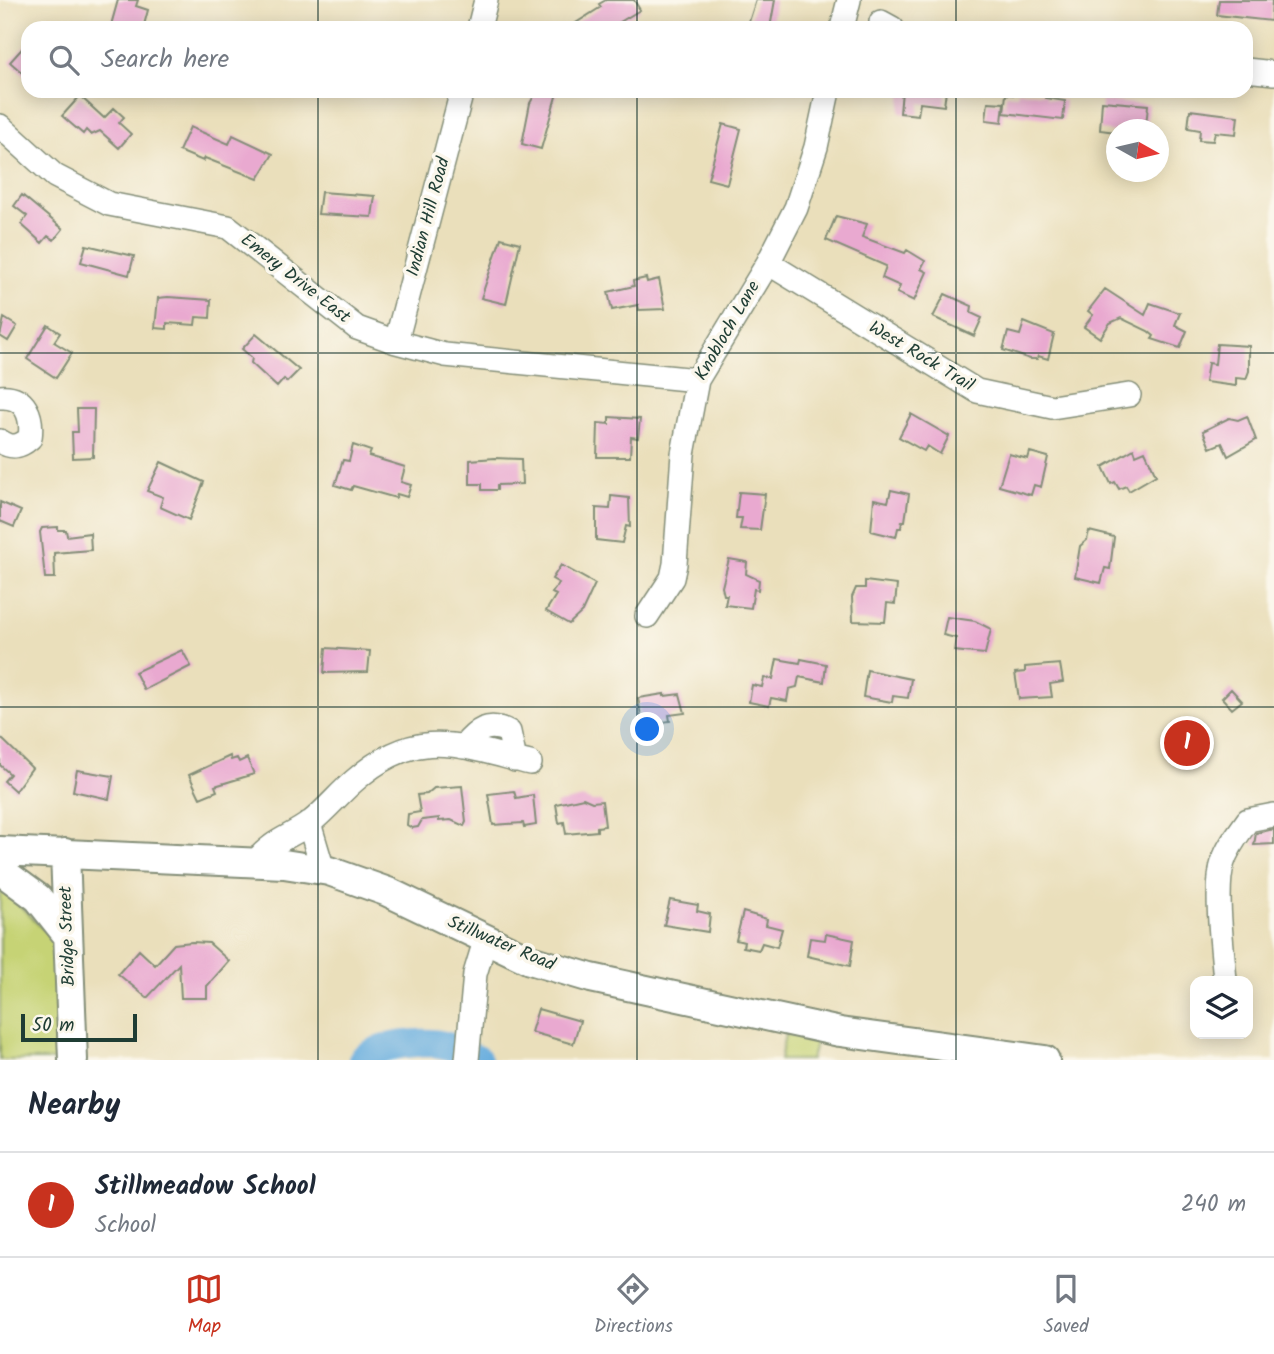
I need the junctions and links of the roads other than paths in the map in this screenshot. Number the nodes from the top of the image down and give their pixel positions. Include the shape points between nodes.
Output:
1 (486, 0) edge
2 (849, 0) edge
3 (481, 21) edge
4 (844, 21) edge
5 (1253, 71) edge
6 (1274, 73) edge
7 (460, 98) edge
8 (826, 98) edge
9 (0, 126) edge
10 (768, 263) junction
11 (396, 342) junction
12 (697, 380) junction
13 (1129, 395) dead end
14 (0, 397) edge
15 (0, 442) edge
16 (647, 616) dead end
17 (522, 762) dead end
18 (1274, 815) edge
19 (310, 823) junction
20 (0, 851) edge
21 (65, 853) junction
22 (255, 862) junction
23 (0, 870) edge
24 (323, 870) junction
25 (68, 936) junction
26 (485, 941) junction
27 (1225, 976) edge
28 (73, 1060) edge
29 (467, 1060) edge
30 (1045, 1060) edge

1 - 3 street
2 - 4 street
5 - 6 street
7 - 11 street, Indian Hill Road
8 - 10 street, Knobloch Lane via 796,208
9 - 11 street, Emery Drive East via 55,176 108,204 228,227 357,328
10 - 12 street, Knobloch Lane
10 - 13 street, West Rock Trail via 976,391 1052,407
11 - 12 street, Emery Drive East via 445,355
12 - 16 street, Knobloch Lane via 683,454 676,564
14 - 15 street via 16,399 28,409 32,424 30,438 21,445 9,447
17 - 19 street via 446,743 420,744 396,753 356,779
18 - 27 street via 1248,820 1222,864
19 - 22 street via 270,845
19 - 24 street
20 - 21 main road, Stillwater Road
21 - 22 main road, Stillwater Road
21 - 25 main road, Bridge Street
22 - 24 main road, Stillwater Road
23 - 25 main road via 37,898
24 - 26 main road, Stillwater Road via 388,892
25 - 28 main road, Bridge Street
26 - 29 street via 475,974
26 - 30 main road, Stillwater Road via 530,960 679,998 840,1032

